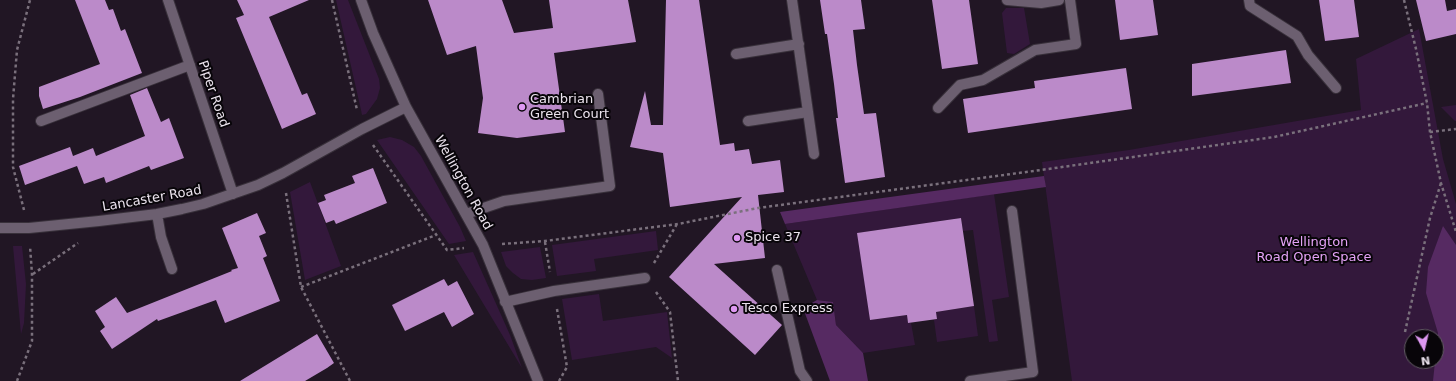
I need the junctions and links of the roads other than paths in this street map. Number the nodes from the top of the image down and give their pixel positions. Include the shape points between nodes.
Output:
1 (361, 0) edge
2 (792, 0) edge
3 (1007, 0) edge
4 (1059, 0) edge
5 (1070, 0) edge
6 (171, 1) edge
7 (1249, 3) edge
8 (799, 44) junction
9 (736, 54) dead end
10 (190, 66) junction
11 (1336, 88) dead end
12 (598, 94) dead end
13 (406, 107) junction
14 (938, 108) dead end
15 (808, 112) junction
16 (41, 121) dead end
17 (748, 121) dead end
18 (814, 154) dead end
19 (233, 194) junction
20 (1012, 211) dead end
21 (157, 214) junction
22 (466, 214) junction
23 (0, 228) edge
24 (172, 269) dead end
25 (777, 270) dead end
26 (645, 278) road end
27 (505, 302) junction
28 (538, 381) edge
29 (807, 381) edge
30 (970, 381) edge

1 - 13 street, Wellington Road
2 - 8 street
3 - 4 street via 1041,3
5 - 14 street via 1076,44 1034,50 983,80 960,85
6 - 10 street, Piper Road
7 - 11 street via 1297,36 1308,56
8 - 9 street
8 - 15 street
10 - 16 street
10 - 19 street, Piper Road
12 - 22 street via 610,186 504,201
13 - 19 street, Lancaster Road via 283,173
13 - 22 street, Wellington Road
15 - 17 street
15 - 18 street
19 - 21 street, Lancaster Road
20 - 30 street via 1033,372
21 - 23 street, Lancaster Road via 29,228
21 - 24 street via 161,237
22 - 27 street, Wellington Road via 483,245
25 - 29 street via 800,371
26 - 27 street via 554,291
27 - 28 street, Wellington Road

